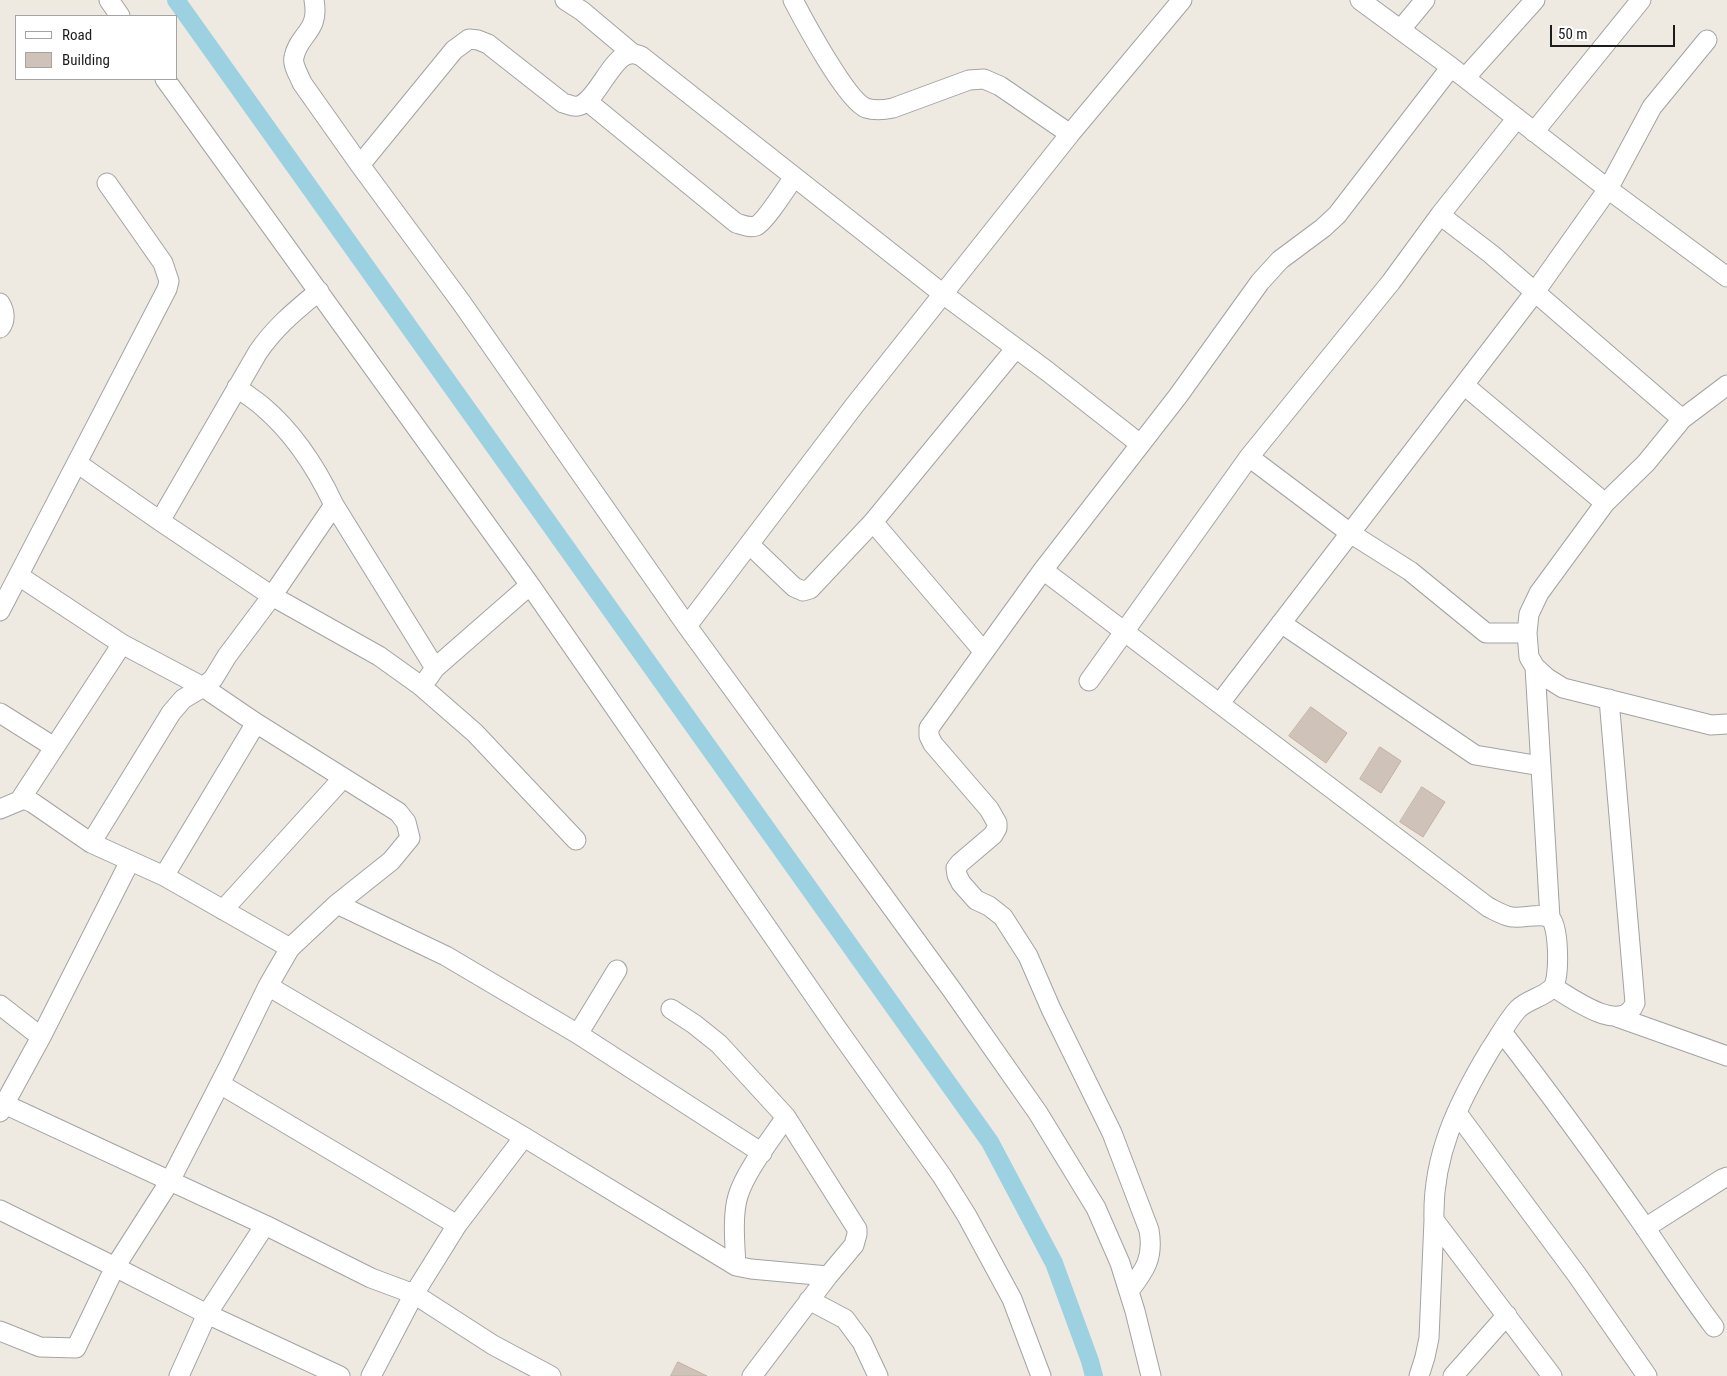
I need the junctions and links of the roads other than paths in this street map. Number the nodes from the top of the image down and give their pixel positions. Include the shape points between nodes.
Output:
1 (108, 0) edge
2 (565, 0) edge
3 (792, 0) edge
4 (1182, 0) edge
5 (1360, 0) edge
6 (1425, 0) edge
7 (1535, 0) edge
8 (1641, 0) edge
9 (318, 3) edge
10 (119, 15) edge
11 (1401, 29) junction
12 (1707, 40) dead end
13 (632, 53) junction
14 (1458, 73) junction
15 (166, 80) edge
16 (587, 101) junction
17 (1517, 118) junction
18 (1534, 132) junction
19 (1070, 134) junction
20 (360, 165) junction
21 (794, 177) junction
22 (107, 183) dead end
23 (1608, 189) junction
24 (1440, 215) junction
25 (1727, 277) edge
26 (319, 291) junction
27 (1535, 292) junction
28 (944, 294) junction
29 (0, 304) edge
30 (0, 328) edge
31 (1016, 348) junction
32 (1464, 385) junction
33 (1727, 385) edge
34 (237, 388) junction
35 (1682, 419) junction
36 (1140, 444) junction
37 (1249, 457) junction
38 (77, 463) junction
39 (1605, 503) junction
40 (334, 505) junction
41 (160, 521) junction
42 (873, 522) junction
43 (1350, 533) junction
44 (749, 544) junction
45 (1043, 570) junction
46 (19, 576) junction
47 (530, 585) junction
48 (272, 596) junction
49 (0, 610) edge
50 (1281, 623) junction
51 (687, 626) junction
52 (1125, 631) junction
53 (1526, 633) junction
54 (122, 644) junction
55 (984, 652) junction
56 (1535, 667) junction
57 (435, 668) junction
58 (1089, 681) dead end
59 (420, 686) junction
60 (203, 687) junction
61 (1609, 699) junction
62 (1220, 703) junction
63 (0, 713) edge
64 (256, 723) junction
65 (1727, 724) edge
66 (54, 747) junction
67 (1541, 766) junction
68 (342, 778) junction
69 (20, 800) junction
70 (0, 809) edge
71 (576, 840) dead end
72 (91, 842) junction
73 (130, 861) junction
74 (164, 876) junction
75 (336, 904) junction
76 (223, 910) junction
77 (1550, 918) junction
78 (290, 948) junction
79 (617, 970) dead end
80 (268, 986) junction
81 (1553, 987) junction
82 (0, 1005) edge
83 (671, 1010) dead end
84 (1617, 1017) junction
85 (1502, 1032) junction
86 (578, 1034) junction
87 (41, 1037) junction
88 (1727, 1056) edge
89 (220, 1084) junction
90 (1, 1106) edge
91 (1457, 1113) junction
92 (786, 1117) junction
93 (524, 1137) junction
94 (762, 1153) junction
95 (1727, 1177) edge
96 (170, 1181) junction
97 (0, 1210) edge
98 (1434, 1220) junction
99 (265, 1225) junction
100 (457, 1225) junction
101 (1646, 1228) junction
102 (115, 1266) junction
103 (736, 1266) junction
104 (828, 1276) junction
105 (1129, 1291) junction
106 (414, 1294) junction
107 (809, 1300) junction
108 (207, 1314) junction
109 (1507, 1315) junction
110 (1714, 1327) dead end
111 (0, 1331) edge
112 (179, 1376) edge
113 (340, 1376) edge
114 (371, 1376) edge
115 (551, 1376) edge
116 (752, 1376) edge
117 (878, 1376) edge
118 (1041, 1376) edge
119 (1151, 1376) edge
120 (1419, 1376) edge
121 (1453, 1376) edge
122 (1552, 1376) edge
123 (1647, 1376) edge

1 - 10 street
2 - 13 street
3 - 19 street via 854,100 866,108 893,108 969,80 984,79 1000,86
4 - 19 street
5 - 11 street
6 - 11 street
7 - 14 street
8 - 18 street
9 - 20 street via 312,27 294,58 296,70
11 - 14 street
12 - 23 street via 1652,107
13 - 16 street via 619,61
13 - 21 street via 642,56
14 - 17 street
14 - 36 street via 1337,215 1280,260 1260,282
15 - 26 street
16 - 20 street via 580,106 563,103 488,44 469,39 454,50
16 - 21 street via 736,223 748,227 757,225
17 - 18 street
17 - 24 street
18 - 23 street
19 - 28 street
20 - 51 street via 461,302
21 - 28 street
22 - 38 street via 163,263 169,281
23 - 25 street
23 - 27 street
24 - 27 street
24 - 37 street via 1391,282
26 - 34 street via 271,333
26 - 47 street
27 - 32 street
27 - 35 street
28 - 31 street
28 - 44 street
29 - 30 street via 4,309 4,323
31 - 36 street
31 - 42 street
32 - 39 street
32 - 43 street
33 - 35 street
34 - 40 street via 263,407 293,439
34 - 41 street
35 - 39 street via 1646,463
36 - 45 street
37 - 43 street
37 - 52 street
38 - 41 street
38 - 46 street
39 - 53 street via 1538,593 1529,614
40 - 48 street
40 - 57 street
41 - 48 street
42 - 44 street via 810,589 803,591 794,587
42 - 55 street
43 - 50 street
43 - 53 street via 1410,572 1486,633
44 - 51 street
45 - 52 street
45 - 55 street
46 - 49 street
46 - 54 street
47 - 57 street
47 - 118 street via 967,1216 1012,1299
48 - 59 street via 379,656
48 - 60 street via 213,679
50 - 62 street
50 - 67 street via 1475,755
51 - 105 street via 1038,1113 1096,1208
52 - 58 street
52 - 62 street
53 - 56 street via 1529,657
54 - 60 street
54 - 66 street
55 - 105 street via 929,728 933,744 997,824 993,835 956,868 957,875 976,900 1003,917 1028,956 1112,1133 1151,1242 1145,1270
56 - 61 street via 1563,688
56 - 67 street
57 - 59 street
59 - 71 street via 475,733
60 - 64 street
60 - 72 street via 183,699 171,713
61 - 65 street via 1711,725
61 - 84 street via 1635,994 1632,1010 1626,1016
62 - 77 street via 1488,907 1513,917
63 - 66 street
64 - 68 street
64 - 74 street
66 - 69 street
67 - 77 street
68 - 75 street via 398,812 406,822 410,838 391,861
68 - 76 street
69 - 70 street
69 - 72 street via 33,803
72 - 73 street
73 - 74 street
73 - 87 street
74 - 76 street
75 - 78 street
75 - 86 street via 446,956
76 - 78 street
77 - 81 street via 1556,931 1558,967
78 - 80 street
79 - 86 street
80 - 89 street
80 - 93 street
81 - 84 street via 1599,1013
81 - 85 street via 1523,1004
82 - 87 street
83 - 92 street via 719,1044
84 - 88 street
85 - 91 street
85 - 101 street
86 - 94 street
87 - 90 street
89 - 96 street
89 - 100 street
90 - 96 street
91 - 98 street via 1446,1135 1440,1158 1433,1201
91 - 123 street
92 - 94 street
92 - 104 street via 857,1229 854,1246
93 - 100 street
93 - 103 street
94 - 103 street via 742,1183 737,1199
95 - 101 street
96 - 99 street
96 - 102 street
97 - 102 street
98 - 109 street
98 - 120 street via 1429,1338
99 - 106 street via 371,1278
99 - 108 street
100 - 106 street
101 - 110 street
102 - 108 street
102 - 111 street via 76,1348 40,1347
103 - 104 street
104 - 107 street
105 - 119 street
106 - 114 street
106 - 115 street
107 - 116 street
107 - 117 street via 845,1319 862,1342
108 - 112 street
108 - 113 street
109 - 121 street
109 - 122 street

